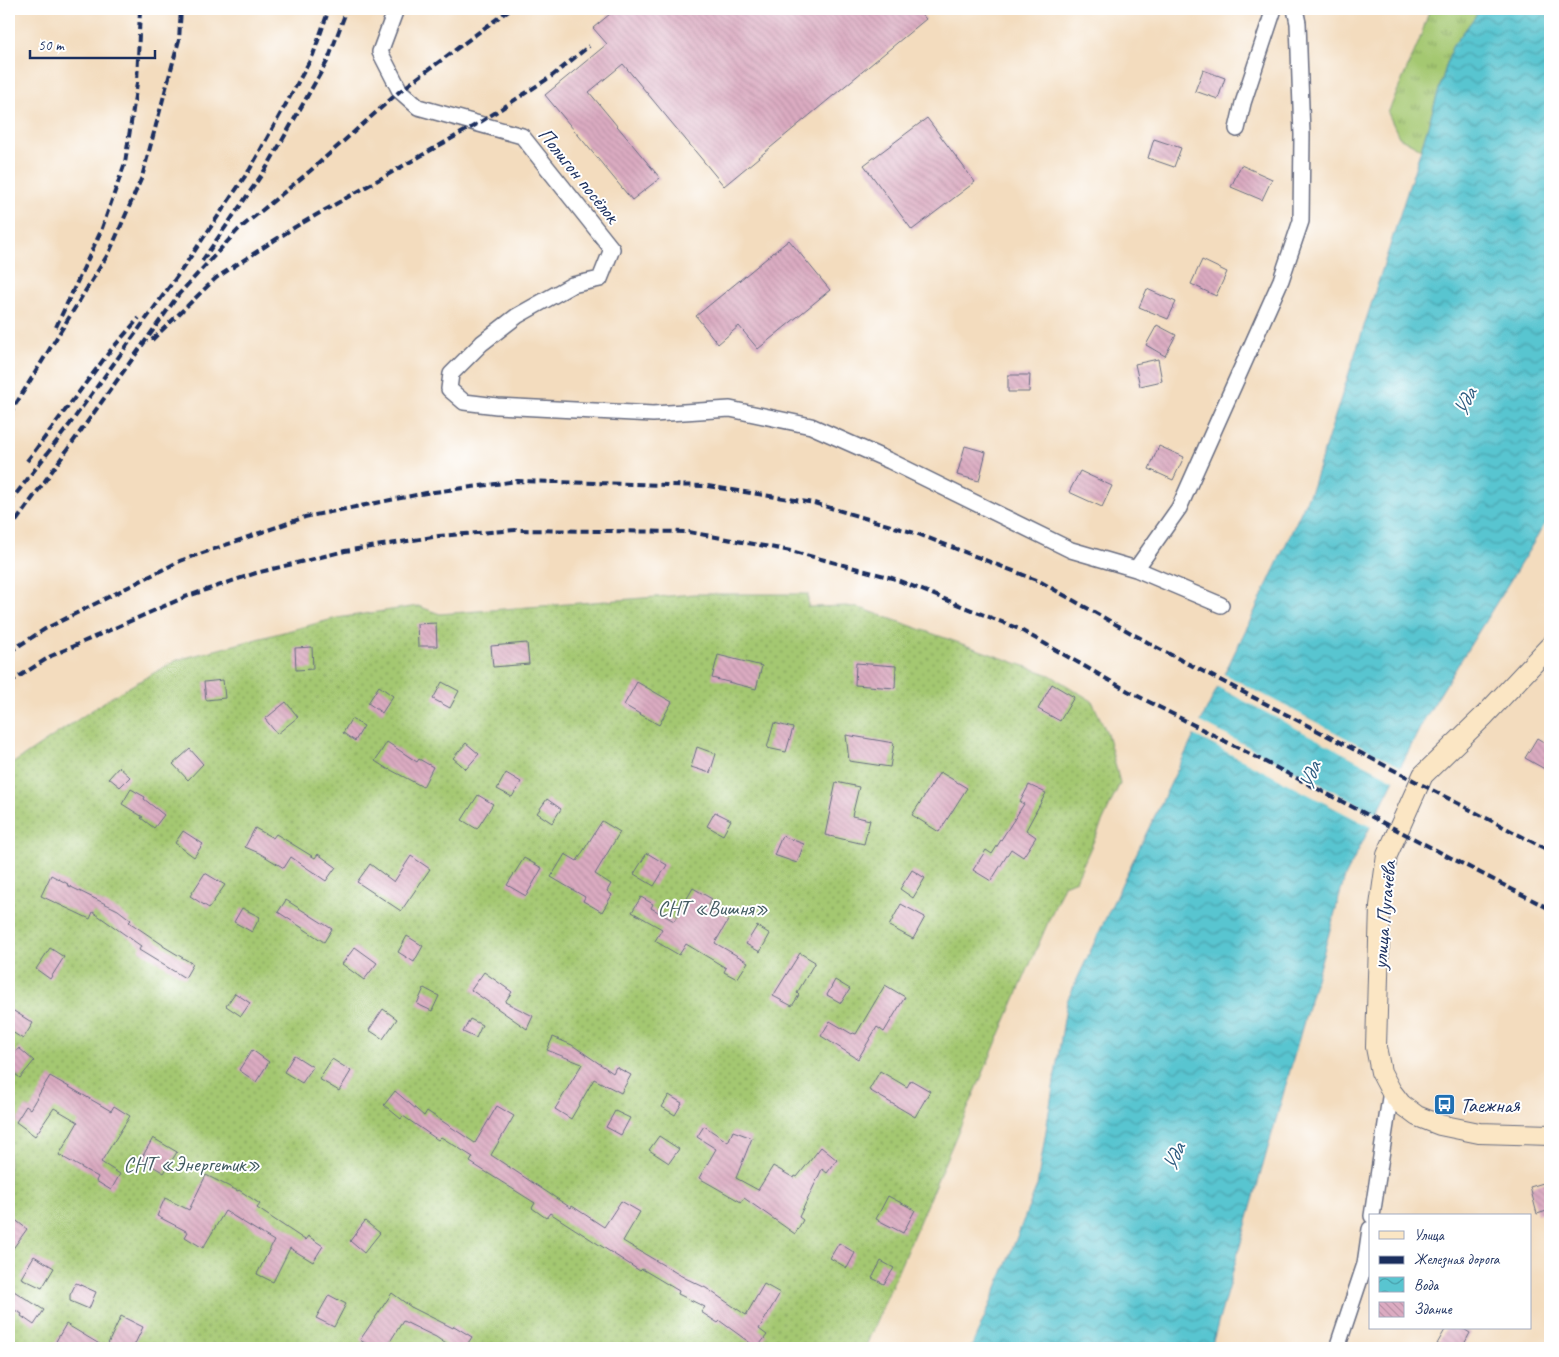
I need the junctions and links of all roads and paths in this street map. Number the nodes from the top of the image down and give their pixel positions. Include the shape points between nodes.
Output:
1 (396, 9) edge
2 (1274, 9) edge
3 (1295, 9) edge
4 (1237, 129) dead end
5 (1136, 569) junction
6 (1221, 605) dead end
7 (1550, 646) edge
8 (1391, 1091) junction
9 (1550, 1135) edge
10 (1372, 1214) edge
11 (1369, 1236) edge
12 (1337, 1348) edge

1 - 5 street, Полигон посёлок via 380,52 400,91 418,107 522,136 612,248 600,280 572,285 517,316 482,343 451,374 449,389 464,402 653,414 730,409 810,426 890,461 1071,550
2 - 4 street
3 - 5 street via 1302,135 1301,221 1281,280 1179,508
5 - 6 street
7 - 8 street, улица Пугачёва via 1423,775 1387,855 1380,906 1376,1048 1381,1072
8 - 9 street, улица Пугачёва via 1417,1116 1440,1125 1479,1133
8 - 10 street
11 - 12 street via 1365,1264

